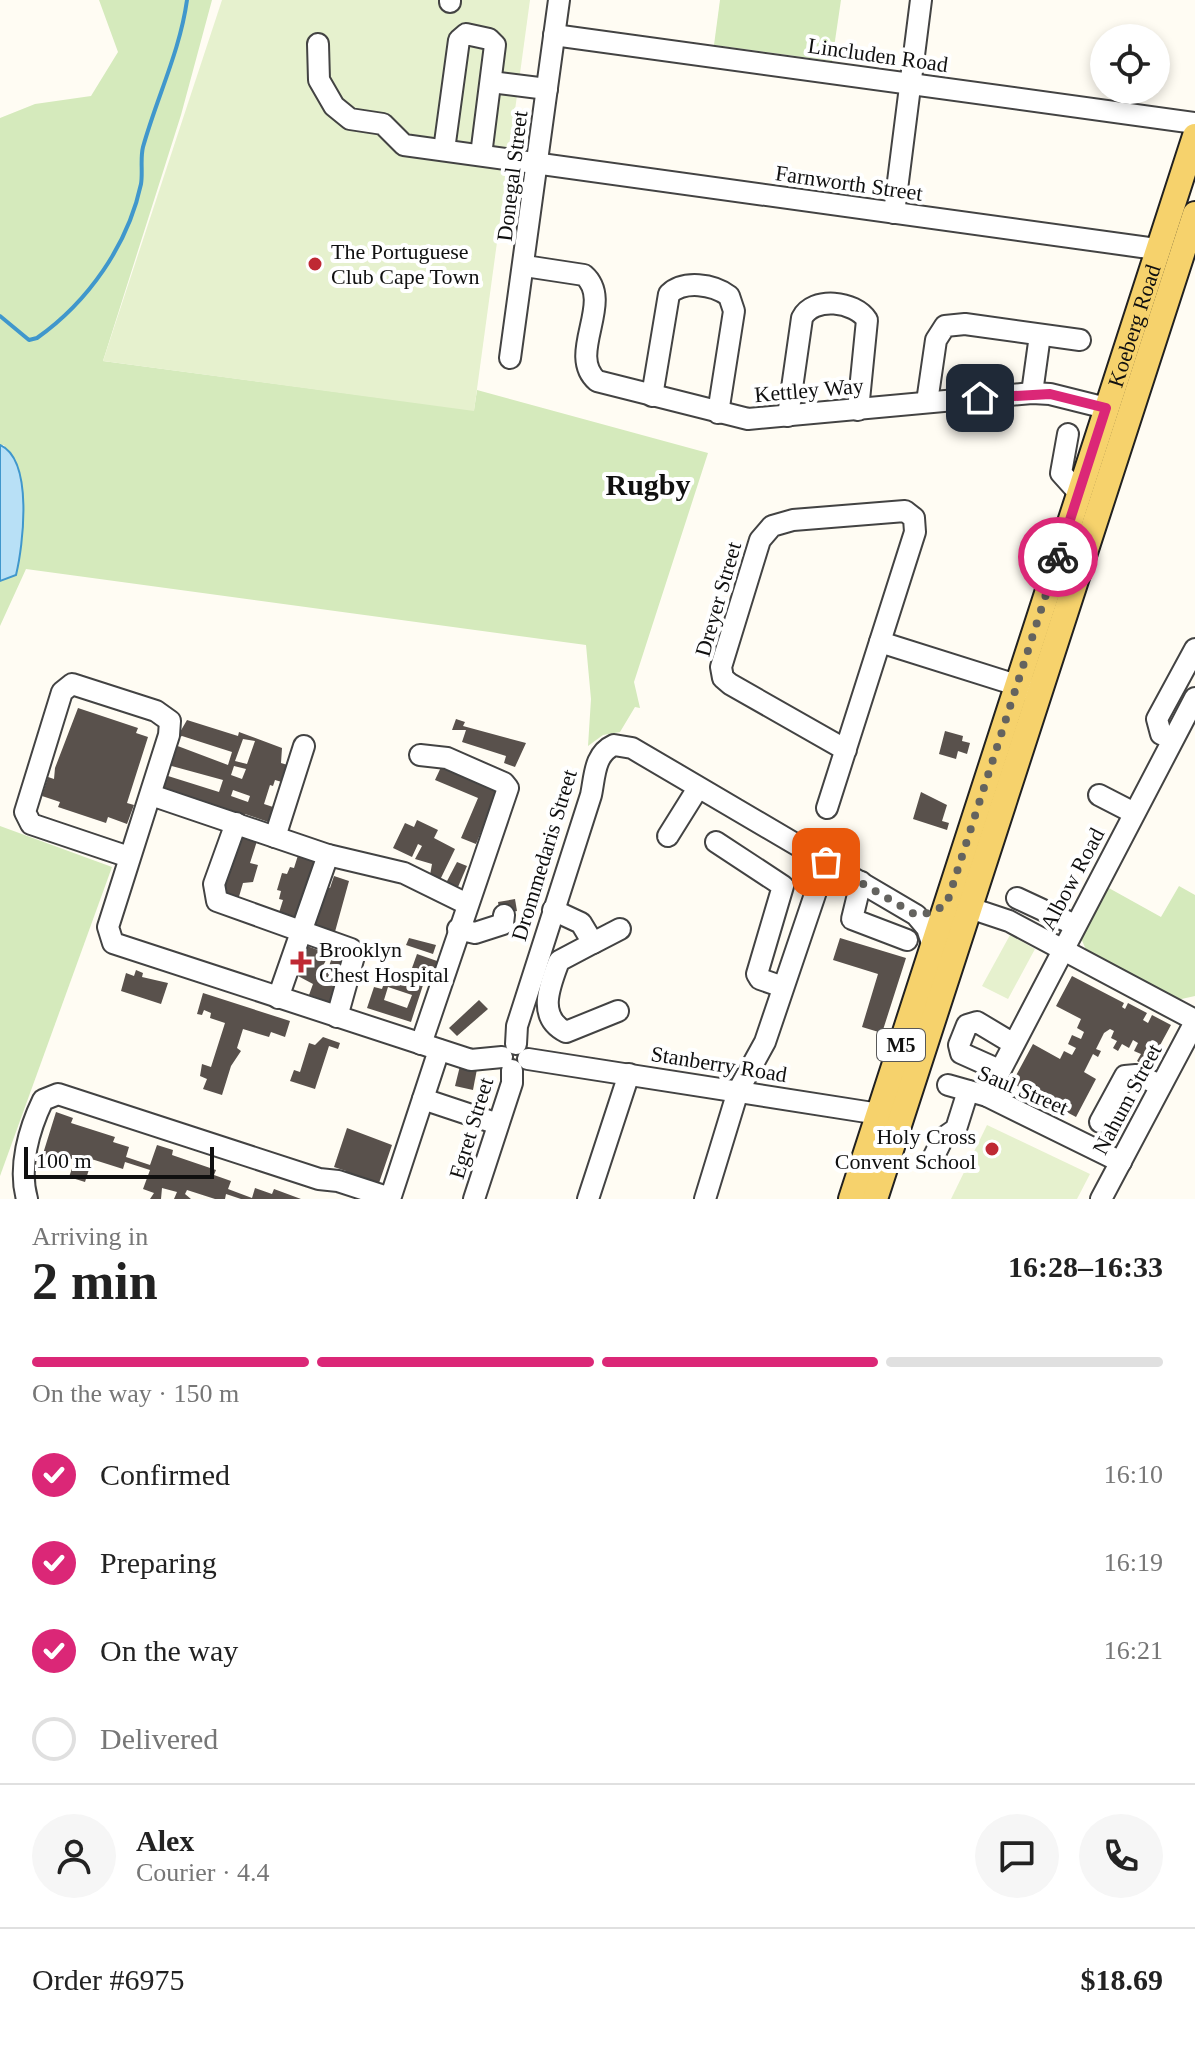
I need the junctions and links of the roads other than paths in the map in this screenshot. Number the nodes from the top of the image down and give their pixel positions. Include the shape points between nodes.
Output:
1 (559, 0) edge
2 (921, 0) edge
3 (554, 35) junction
4 (318, 44) dead end
5 (491, 82) junction
6 (912, 84) junction
7 (547, 89) junction
8 (1195, 123) edge
9 (1195, 136) edge
10 (444, 150) junction
11 (481, 155) junction
12 (536, 164) junction
13 (894, 213) junction
14 (1195, 214) edge
15 (1156, 249) junction
16 (525, 266) junction
17 (1040, 335) junction
18 (1080, 340) dead end
19 (510, 358) dead end
20 (1032, 393) junction
21 (652, 396) junction
22 (927, 402) junction
23 (1106, 408) junction
24 (858, 410) junction
25 (718, 413) junction
26 (788, 416) junction
27 (1068, 434) dead end
28 (1079, 493) junction
29 (880, 642) junction
30 (1195, 649) edge
31 (1028, 688) junction
32 (1195, 698) edge
33 (1173, 739) junction
34 (304, 746) dead end
35 (846, 750) junction
36 (420, 755) dead end
37 (698, 788) junction
38 (151, 795) junction
39 (1099, 795) dead end
40 (827, 808) dead end
41 (1134, 813) junction
42 (236, 823) junction
43 (668, 836) dead end
44 (275, 837) junction
45 (716, 842) dead end
46 (328, 855) junction
47 (129, 857) junction
48 (826, 862) junction
49 (861, 882) junction
50 (1017, 898) dead end
51 (467, 904) junction
52 (959, 905) junction
53 (553, 910) junction
54 (504, 915) dead end
55 (916, 915) junction
56 (1075, 925) junction
57 (458, 929) junction
58 (620, 929) dead end
59 (300, 933) junction
60 (907, 940) dead end
61 (593, 943) junction
62 (933, 946) junction
63 (1062, 949) junction
64 (783, 987) junction
65 (278, 998) junction
66 (618, 1011) dead end
67 (337, 1017) junction
68 (1195, 1021) edge
69 (1012, 1043) junction
70 (430, 1047) junction
71 (514, 1057) junction
72 (999, 1070) junction
73 (629, 1074) junction
74 (948, 1085) dead end
75 (1161, 1085) junction
76 (738, 1091) junction
77 (978, 1094) junction
78 (423, 1099) junction
79 (890, 1115) junction
80 (1100, 1122) dead end
81 (498, 1124) junction
82 (933, 1158) dead end
83 (1121, 1162) junction
84 (390, 1198) edge
85 (27, 1199) edge
86 (474, 1199) edge
87 (588, 1199) edge
88 (706, 1199) edge
89 (851, 1199) edge
90 (875, 1199) edge
91 (1101, 1199) edge

1 - 3 street, Donegal Street
2 - 6 street
3 - 6 street, Lincluden Road
3 - 7 street, Donegal Street
4 - 10 street, Farnworth Street via 319,80 341,113 383,124 404,145
5 - 7 street
5 - 10 street via 493,41 462,35
5 - 11 street
6 - 8 street, Lincluden Road
6 - 13 street
7 - 12 street, Donegal Street
9 - 15 main road, Koeberg Road / M5
10 - 11 street, Farnworth Street
11 - 12 street, Farnworth Street
12 - 13 street, Farnworth Street
12 - 16 street, Donegal Street
13 - 15 street, Farnworth Street
14 - 31 main road, Koeberg Road / M5
15 - 23 main road, Koeberg Road / M5
16 - 19 street, Donegal Street
16 - 21 street, Kettley Way via 588,278 595,297 589,371 604,383
17 - 18 street
17 - 20 street
17 - 22 street via 945,326 936,340
20 - 22 street, Kettley Way
20 - 23 street, Kettley Way
21 - 25 street, Kettley Way
21 - 25 street via 669,294 686,285 716,289 729,296 734,311
22 - 24 street, Kettley Way
23 - 28 main road, Koeberg Road / M5
24 - 26 street, Kettley Way
24 - 26 street via 867,320 858,309 824,304 810,307 802,318
25 - 26 street, Kettley Way via 748,419
27 - 28 street via 1061,473
28 - 31 main road, Koeberg Road / M5
29 - 31 street
29 - 35 street, Dreyer Street
29 - 35 street, Dreyer Street via 915,532 912,514 793,520 772,526 760,540 721,667 723,678
30 - 33 street via 1157,719 1161,734
31 - 52 main road, Koeberg Road / M5
32 - 33 street, Albow Road
33 - 41 street, Albow Road
34 - 44 street
35 - 40 street, Dreyer Street
36 - 51 street via 447,758 508,788
37 - 43 street
37 - 48 street, Drommedaris Street
37 - 53 street, Drommedaris Street via 632,748 606,749 597,762
38 - 42 street
38 - 47 street
38 - 47 street via 169,735 166,715 81,684 65,686 25,812 31,824
39 - 41 street
41 - 56 street, Albow Road
42 - 44 street
42 - 59 street via 214,884 217,901
44 - 46 street
45 - 64 street via 783,886 757,974
46 - 51 street via 404,873
46 - 59 street
47 - 65 street, Stanberry Road via 108,927 113,943
48 - 49 street, Drommedaris Street
48 - 64 street
49 - 55 street, Drommedaris Street
49 - 60 street via 852,919
50 - 56 street
51 - 57 street
52 - 55 street
52 - 62 main road, Koeberg Road / M5
52 - 63 street via 1009,921
52 - 79 main road, Koeberg Road / M5
53 - 61 street via 581,923
53 - 71 street, Drommedaris Street via 517,1026
54 - 57 street via 503,924 475,933
55 - 62 street
56 - 63 street, Albow Road
57 - 70 street
58 - 61 street
59 - 65 street
59 - 67 street via 354,952
61 - 66 street via 562,957 547,1008 557,1027 570,1032
62 - 79 main road, Koeberg Road / M5
63 - 68 street, Albow Road
63 - 69 street
64 - 76 street via 759,1056
65 - 67 street, Stanberry Road
67 - 70 street, Stanberry Road
68 - 75 street, Nahum Street
69 - 72 street
69 - 72 street via 977,1022 967,1025 961,1053
70 - 71 street, Stanberry Road via 471,1060
70 - 78 street
71 - 73 street, Stanberry Road
71 - 81 street, Egret Street
72 - 77 street
73 - 76 street, Stanberry Road
73 - 87 street
74 - 77 street, Saul Street
75 - 80 street via 1125,1076
75 - 83 street, Nahum Street
76 - 79 street, Stanberry Road
76 - 88 street
77 - 82 street
77 - 83 street, Saul Street
78 - 81 street
78 - 84 street
79 - 89 main road, Koeberg Road / M5
79 - 90 main road, Koeberg Road / M5
81 - 86 street, Egret Street
83 - 91 street, Nahum Street
84 - 85 street via 58,1094 43,1100 38,1110 23,1166

